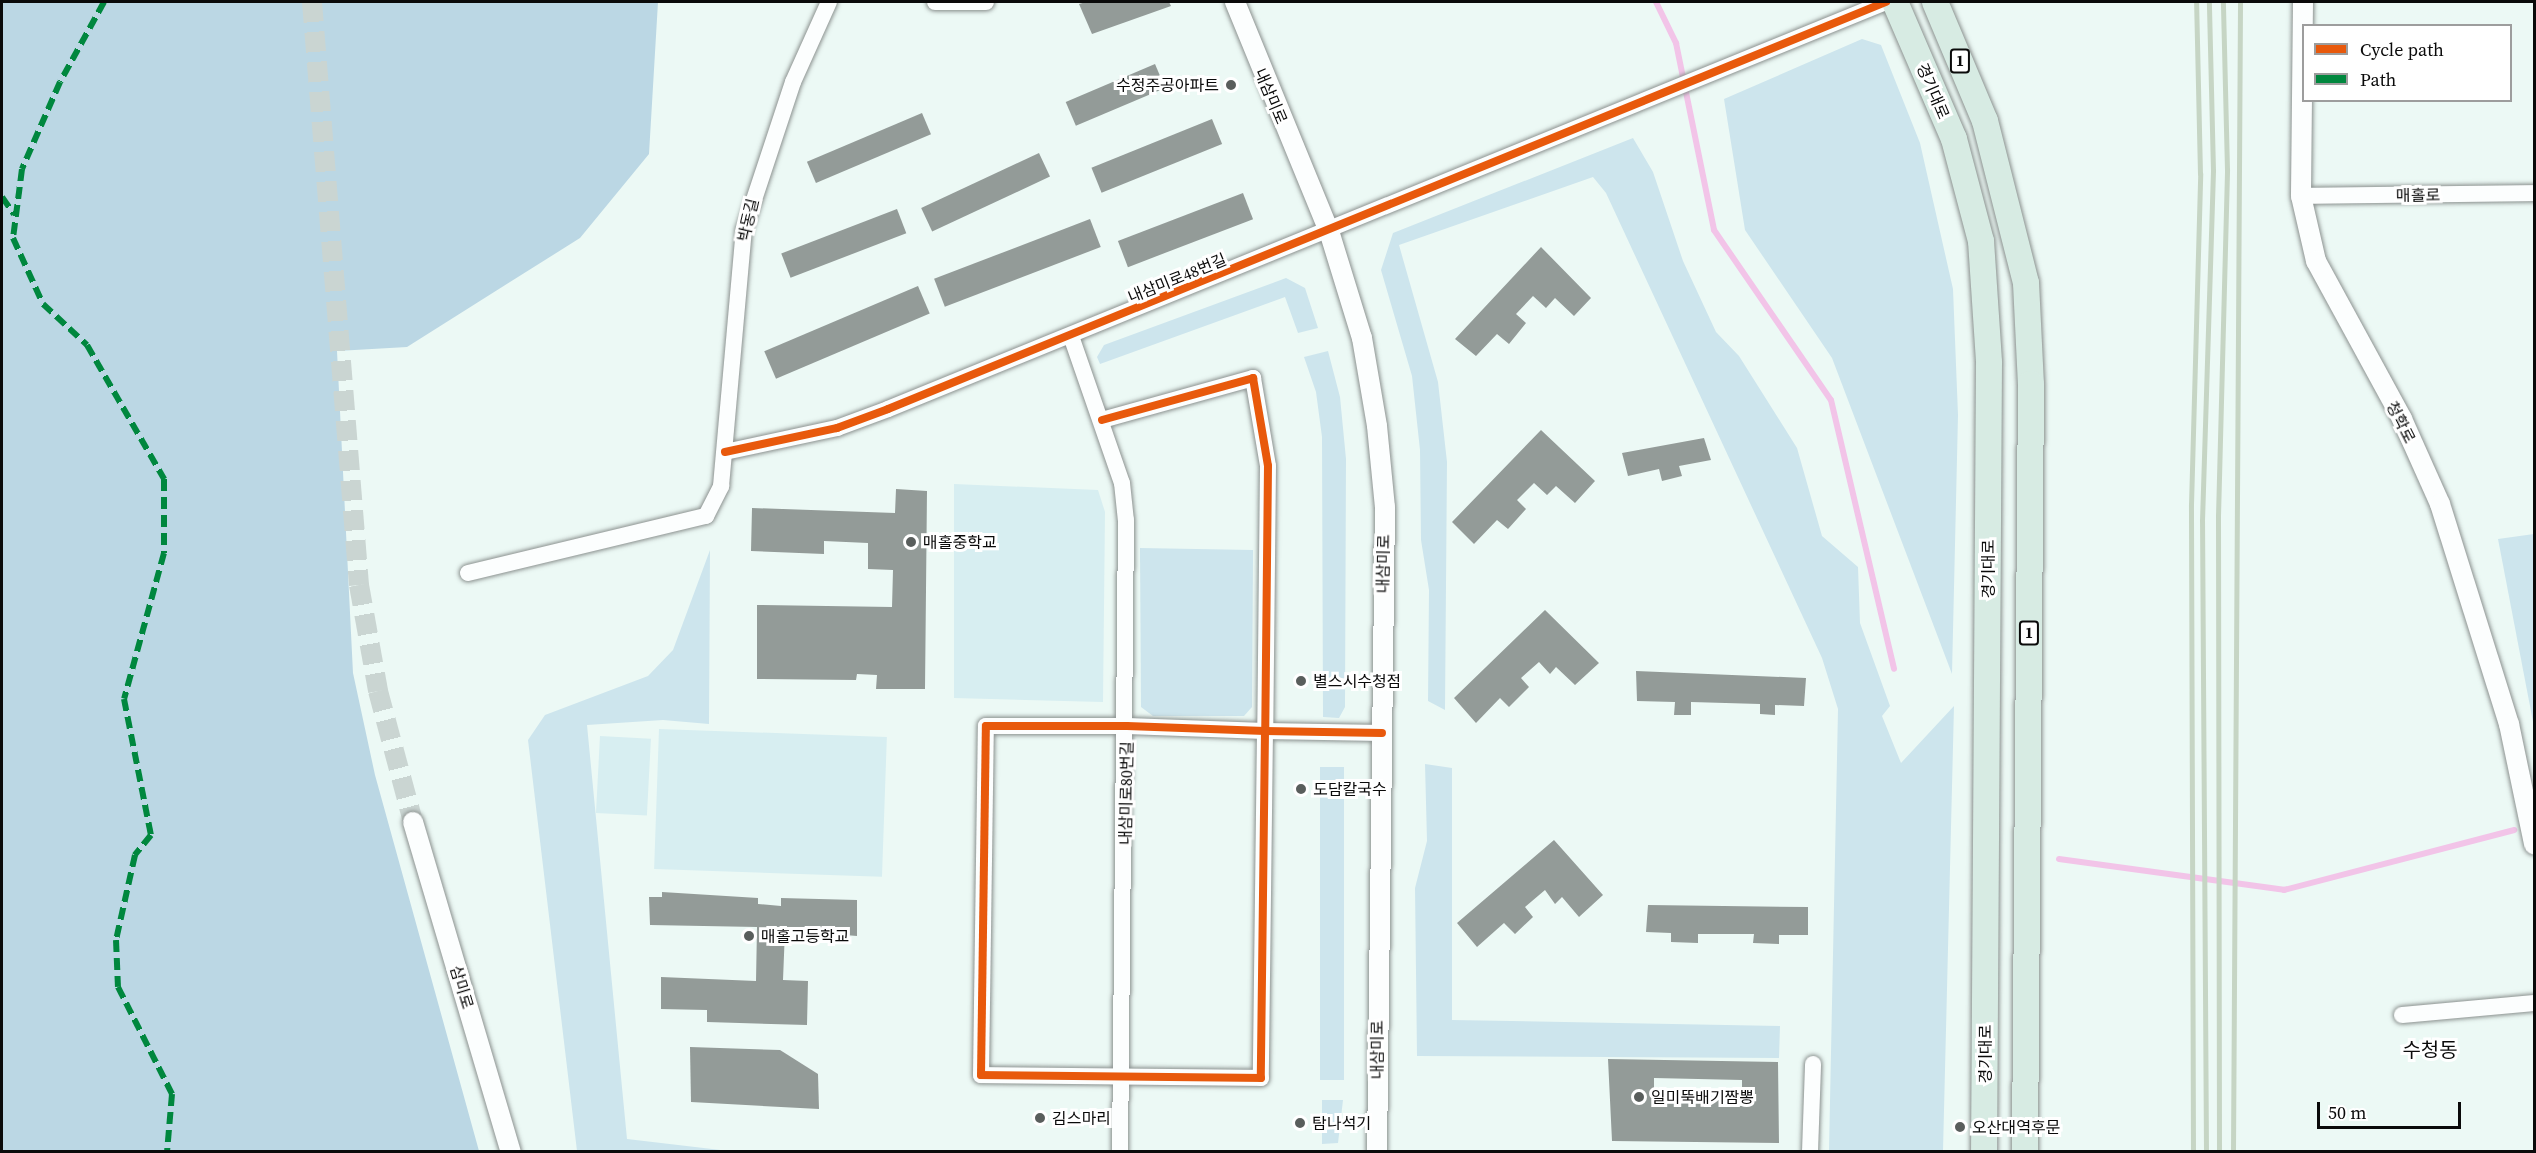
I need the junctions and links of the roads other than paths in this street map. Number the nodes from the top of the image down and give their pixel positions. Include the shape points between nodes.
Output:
1 (828, 2) edge
2 (935, 2) edge
3 (987, 2) edge
4 (1235, 2) edge
5 (1886, 2) edge
6 (1895, 2) edge
7 (1935, 2) edge
8 (2303, 2) edge
9 (2303, 24) edge
10 (2302, 99) edge
11 (2535, 193) edge
12 (2301, 196) junction
13 (1329, 231) junction
14 (1071, 336) junction
15 (1102, 420) junction
16 (725, 452) junction
17 (468, 573) dead end
18 (1127, 726) junction
19 (1265, 731) junction
20 (1382, 733) junction
21 (413, 822) tunnel mouth
22 (2535, 844) edge
23 (2535, 1003) edge
24 (2402, 1015) dead end
25 (1813, 1064) dead end
26 (1120, 1077) junction
27 (512, 1152) edge
28 (1120, 1152) edge
29 (1377, 1152) edge
30 (1810, 1152) edge
31 (1984, 1152) edge
32 (2025, 1152) edge

1 - 16 street, 박동길 via 793,82 744,230
2 - 3 street
4 - 13 street, 내삼미로
5 - 13 street, 내삼미로48번길
6 - 31 main road, 경기대로 / 1 via 1954,139 1981,241 1989,363
7 - 32 main road, 1 via 1985,121 2026,283 2031,384
8 - 9 street, 청학로
10 - 12 street, 청학로
11 - 12 street, 매홀로
12 - 22 street, 청학로 via 2316,261 2336,307 2402,419 2440,504 2510,724
13 - 14 street, 내삼미로48번길
13 - 20 street, 내삼미로 via 1362,338 1377,426 1385,507
14 - 15 street, 내삼미로80번길
14 - 16 street, 내삼미로48번길 via 837,428
15 - 18 street, 내삼미로80번길 via 1122,483 1126,520
15 - 19 street via 1253,378 1268,466
16 - 17 street, 박동길 via 721,486 706,516
18 - 19 street
18 - 26 street, 내삼미로80번길
18 - 26 street via 986,726 981,1075
19 - 20 street
19 - 26 street via 1261,1078
20 - 29 street, 내삼미로
21 - 27 street, 삼미로
23 - 24 street
25 - 30 street
26 - 28 street, 내삼미로80번길

